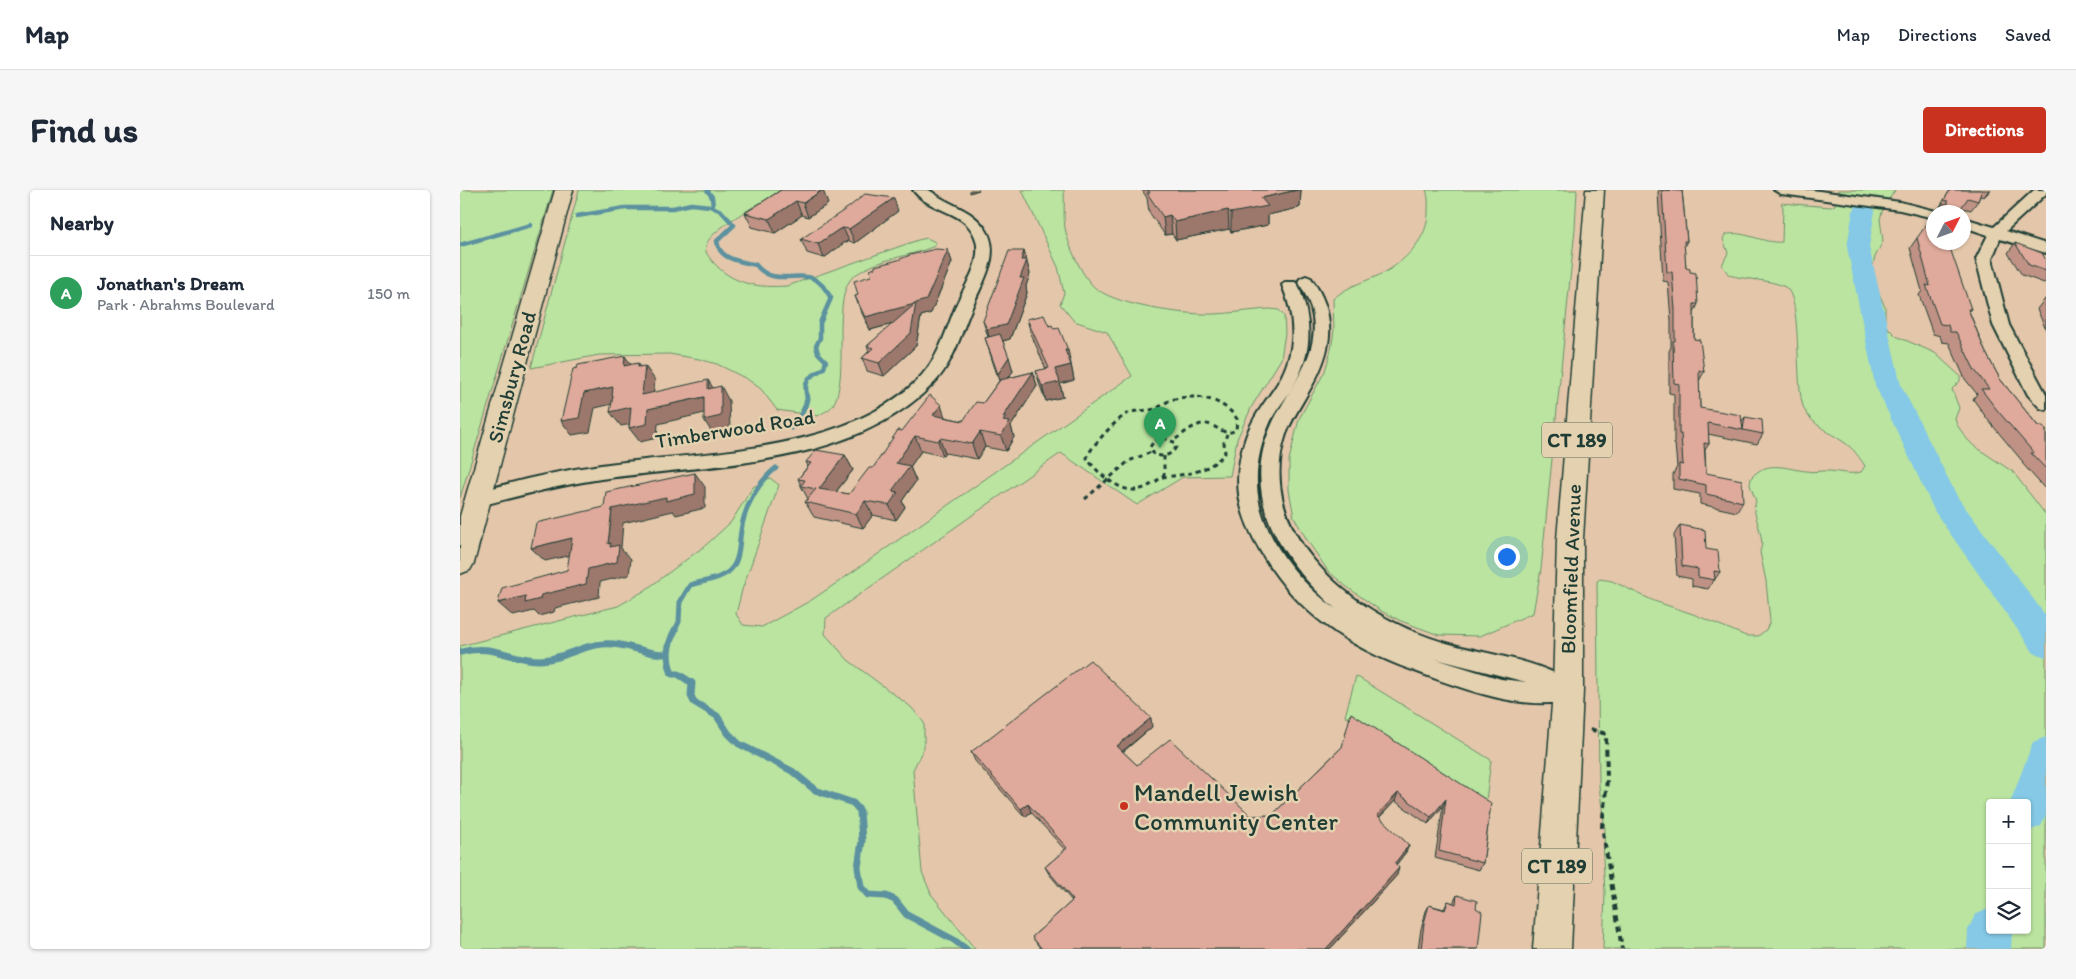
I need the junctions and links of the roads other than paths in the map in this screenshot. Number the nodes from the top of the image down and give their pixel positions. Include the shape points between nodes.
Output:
1 (564, 190) edge
2 (920, 190) edge
3 (1595, 190) edge
4 (1781, 190) edge
5 (2042, 190) edge
6 (1926, 212) edge
7 (1971, 224) edge
8 (1996, 232) junction
9 (2046, 249) edge
10 (1298, 283) dead end
11 (2046, 404) edge
12 (479, 499) junction
13 (460, 563) edge
14 (1566, 706) junction
15 (1552, 949) edge

1 - 12 main road, Simsbury Road
2 - 12 street, Timberwood Road via 956,209 972,222 984,239 984,259 941,362 920,387 889,411 860,426 788,448 600,472
3 - 14 main road, Bloomfield Avenue / CT 189 via 1570,539
4 - 6 street
5 - 8 street
7 - 8 street
8 - 9 street
8 - 11 street via 1984,259 2000,325 2037,395
10 - 14 street via 1302,340 1290,376 1256,434 1246,485 1248,502 1277,562 1294,584 1331,618 1370,642 1433,670
12 - 13 main road, Simsbury Road
14 - 15 main road, Bloomfield Avenue / CT 189

